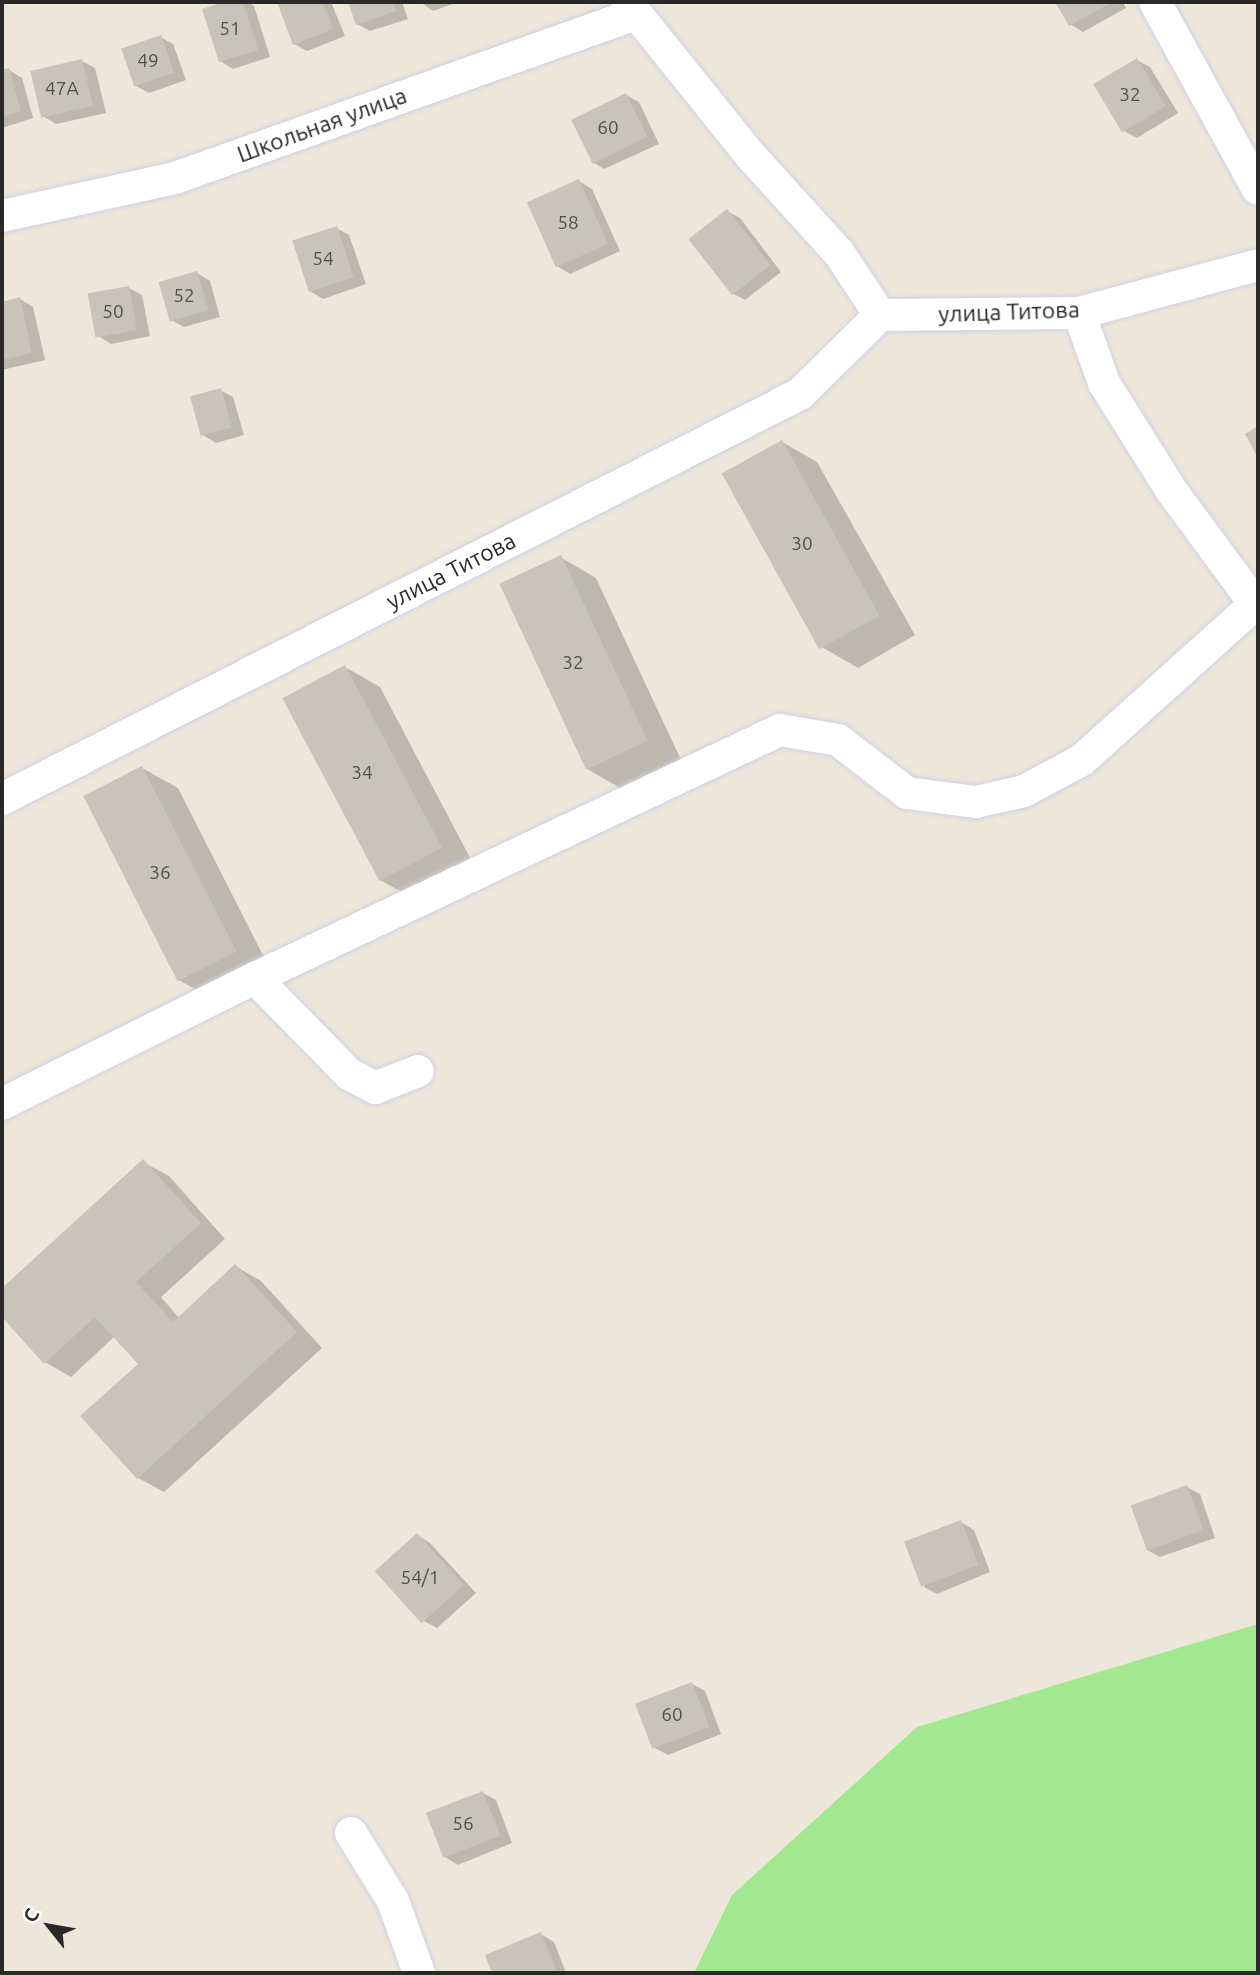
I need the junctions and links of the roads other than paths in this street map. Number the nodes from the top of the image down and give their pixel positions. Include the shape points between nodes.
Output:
1 (1155, 2) edge
2 (632, 8) edge
3 (1258, 189) edge
4 (2, 216) edge
5 (1258, 265) edge
6 (1079, 313) junction
7 (880, 315) junction
8 (1257, 606) edge
9 (2, 799) edge
10 (256, 978) junction
11 (418, 1071) dead end
12 (2, 1104) edge
13 (351, 1833) dead end
14 (419, 1973) edge

1 - 3 street
2 - 4 street, Школьная улица via 175,178
2 - 7 street via 750,155 839,253
5 - 6 street, улица Титова
6 - 7 street, улица Титова
6 - 8 street via 1104,383 1171,490
7 - 9 street, улица Титова via 800,394
8 - 10 street via 1082,760 1024,791 976,803 907,793 838,740 780,730
10 - 11 street via 349,1074 375,1088
10 - 12 street
13 - 14 street via 393,1900

